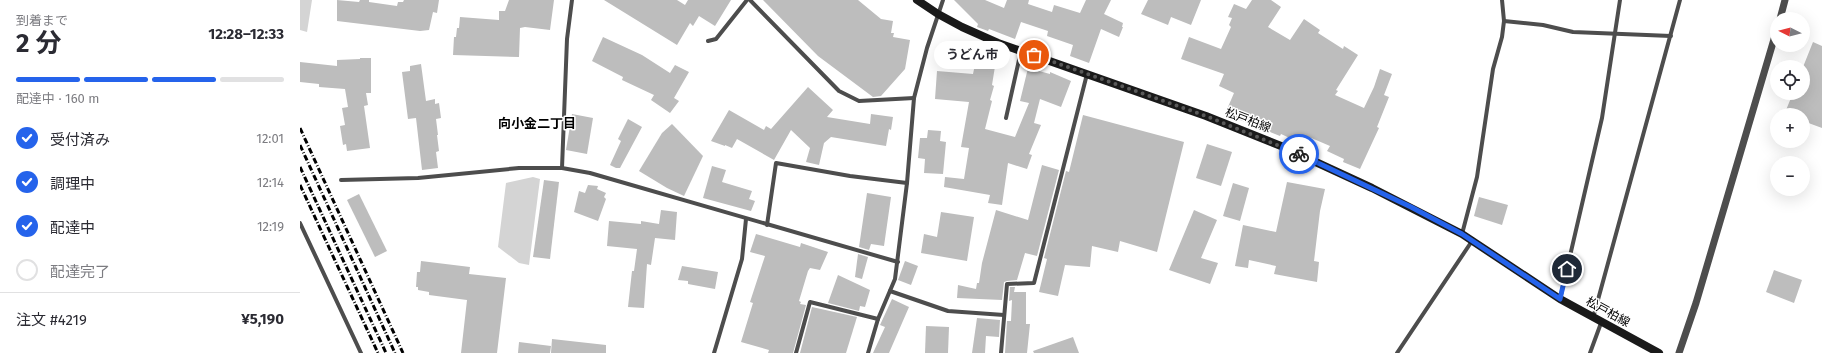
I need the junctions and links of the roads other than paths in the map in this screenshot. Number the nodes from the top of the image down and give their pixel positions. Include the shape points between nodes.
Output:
1 (572, 0) edge
2 (748, 0) edge
3 (918, 0) edge
4 (943, 0) edge
5 (1502, 0) edge
6 (1620, 0) edge
7 (1680, 0) edge
8 (1785, 0) edge
9 (1782, 12) edge
10 (938, 14) junction
11 (1504, 21) junction
12 (1614, 34) junction
13 (1672, 36) junction
14 (708, 41) dead end
15 (1021, 51) junction
16 (1770, 52) edge
17 (1087, 74) junction
18 (914, 98) junction
19 (1006, 118) dead end
20 (562, 168) junction
21 (341, 180) dead end
22 (907, 183) junction
23 (746, 219) junction
24 (300, 223) edge
25 (767, 225) junction
26 (1462, 234) junction
27 (1472, 241) junction
28 (898, 262) junction
29 (890, 291) junction
30 (1560, 299) junction
31 (1004, 315) junction
32 (1593, 318) junction
33 (878, 319) junction
34 (1601, 322) junction
35 (361, 353) edge
36 (714, 353) edge
37 (796, 353) edge
38 (868, 353) edge
39 (1001, 353) edge
40 (1398, 353) edge
41 (1590, 353) edge
42 (1659, 353) edge
43 (1679, 353) edge

1 - 20 street
2 - 14 street via 716,39
2 - 18 street via 839,91 859,101
3 - 10 main road, 松戸柏線
4 - 10 street
5 - 11 street
6 - 12 street
7 - 13 street
8 - 9 street
10 - 15 main road, 松戸柏線 via 962,27
10 - 18 street
11 - 12 street via 1543,25 1573,32
11 - 26 street via 1493,69 1476,177
12 - 13 street
12 - 30 street via 1602,118
13 - 32 street
15 - 17 main road, 松戸柏線
15 - 19 street
16 - 43 street
17 - 26 main road, 松戸柏線 via 1206,116 1281,146
17 - 31 street via 1034,282 1008,284
18 - 22 street
20 - 21 street via 519,168 418,178
20 - 23 street via 590,173
22 - 25 street via 776,163
22 - 28 street
23 - 25 street
23 - 36 street via 742,259
24 - 35 street
25 - 28 street
26 - 27 main road, 松戸柏線
27 - 30 main road, 松戸柏線
27 - 40 street
28 - 29 street
29 - 31 street via 948,311
29 - 33 street
30 - 32 main road, 松戸柏線
31 - 39 street
32 - 34 main road, 松戸柏線
33 - 37 street via 810,302
33 - 38 street
34 - 41 street
34 - 42 main road, 松戸柏線

